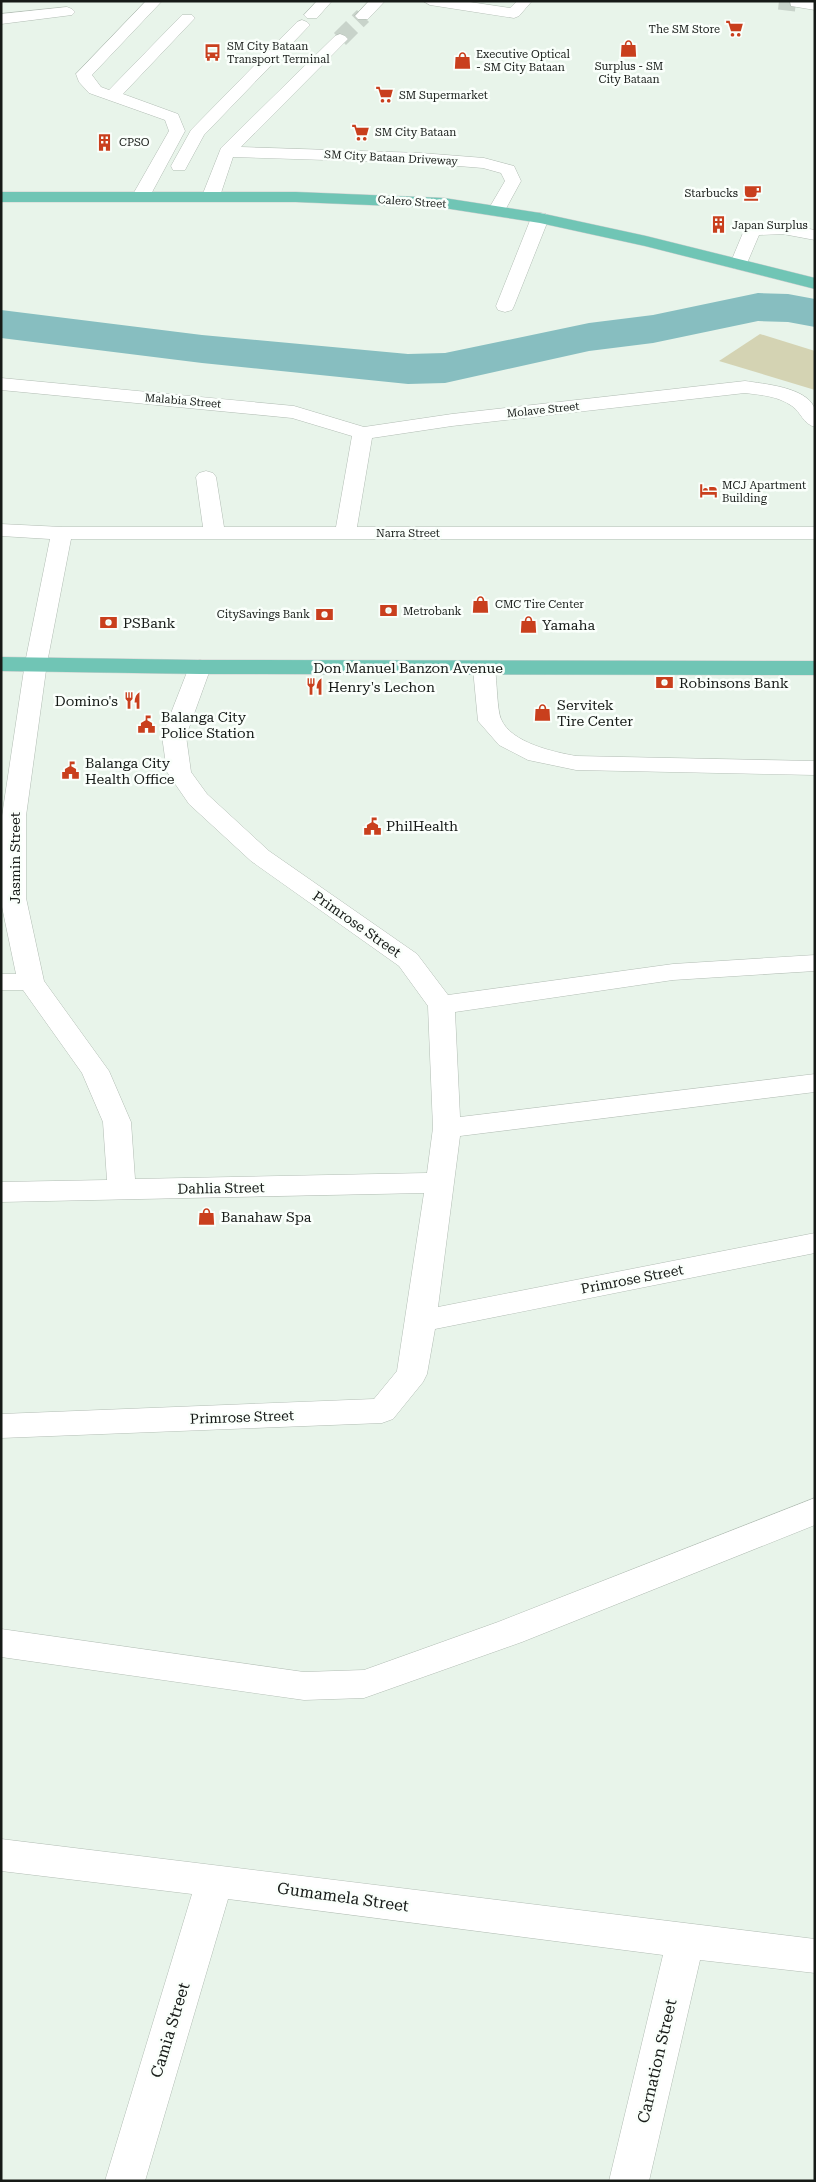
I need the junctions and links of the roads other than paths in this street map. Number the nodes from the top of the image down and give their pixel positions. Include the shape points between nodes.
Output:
1 (155, 1) edge
2 (325, 1) edge
3 (378, 1) edge
4 (430, 1) edge
5 (526, 1) edge
6 (796, 3) dead end
7 (815, 6) edge
8 (67, 12) dead end
9 (363, 16) tunnel mouth
10 (187, 18) dead end
11 (1, 19) edge
12 (340, 39) tunnel mouth
13 (111, 97) junction
14 (227, 152) junction
15 (141, 196) junction
16 (162, 196) junction
17 (211, 196) junction
18 (1, 197) edge
19 (497, 210) junction
20 (540, 218) junction
21 (815, 235) edge
22 (739, 264) junction
23 (815, 284) edge
24 (505, 306) dead end
25 (1, 384) edge
26 (815, 421) edge
27 (363, 433) junction
28 (206, 477) dead end
29 (1, 530) edge
30 (62, 533) junction
31 (214, 533) junction
32 (344, 533) junction
33 (815, 533) edge
34 (1, 664) edge
35 (36, 664) junction
36 (200, 667) junction
37 (484, 668) junction
38 (815, 668) edge
39 (815, 768) edge
40 (8, 816) edge
41 (815, 963) edge
42 (1, 982) edge
43 (31, 982) junction
44 (441, 1005) junction
45 (815, 1083) edge
46 (447, 1128) junction
47 (440, 1183) junction
48 (122, 1190) junction
49 (1, 1192) edge
50 (815, 1243) edge
51 (420, 1321) junction
52 (1, 1426) edge
53 (815, 1511) edge
54 (1, 1643) edge
55 (1, 1855) edge
56 (215, 1880) junction
57 (685, 1942) junction
58 (815, 1956) edge
59 (125, 2181) edge
60 (630, 2181) edge

1 - 13 street via 84,74 95,90
2 - 16 street via 197,133
3 - 9 street
4 - 5 street via 514,13
6 - 7 street
8 - 11 street
10 - 13 street
12 - 14 street
13 - 15 street via 172,117 177,132
14 - 17 street
14 - 19 street, SM City Bataan Driveway via 484,162 508,170 513,181
15 - 16 main road, Calero Street
15 - 18 main road, Calero Street
16 - 17 main road, Calero Street
17 - 19 main road, Calero Street via 377,199
19 - 20 main road, Calero Street
20 - 22 main road, Calero Street
20 - 24 street
21 - 22 street via 780,227 756,230 752,232
22 - 23 main road, Calero Street
25 - 27 street, Malabia Street via 294,412
26 - 27 street, Molave Street via 800,402 781,393 745,388
27 - 32 street
28 - 31 street
29 - 30 street, Narra Street
30 - 31 street, Narra Street
30 - 35 street, Jasmin Street
31 - 32 street, Narra Street
32 - 33 street, Narra Street
34 - 35 main road, Don Manuel Banzon Avenue
35 - 36 main road, Don Manuel Banzon Avenue
35 - 40 street, Jasmin Street
36 - 37 main road, Don Manuel Banzon Avenue
36 - 44 street, Primrose Street via 174,736 179,772 198,799 260,856 408,960
37 - 38 main road, Don Manuel Banzon Avenue
37 - 39 street via 490,721 507,740 536,755 576,764
40 - 43 street, Jasmin Street via 13,898
41 - 44 street via 673,972
42 - 43 street
43 - 48 street, Jasmin Street via 94,1071 117,1122
44 - 46 street, Primrose Street
45 - 46 street
46 - 47 street, Primrose Street
47 - 48 street, Dahlia Street
47 - 51 street, Primrose Street
48 - 49 street, Dahlia Street
50 - 51 street, Primrose Street
51 - 52 street, Primrose Street via 412,1374 382,1411
53 - 54 street via 510,1632 364,1684 304,1686
55 - 56 street, Gumamela Street
56 - 57 street, Gumamela Street
56 - 59 street, Camia Street
57 - 58 street, Gumamela Street
57 - 60 street, Carnation Street

